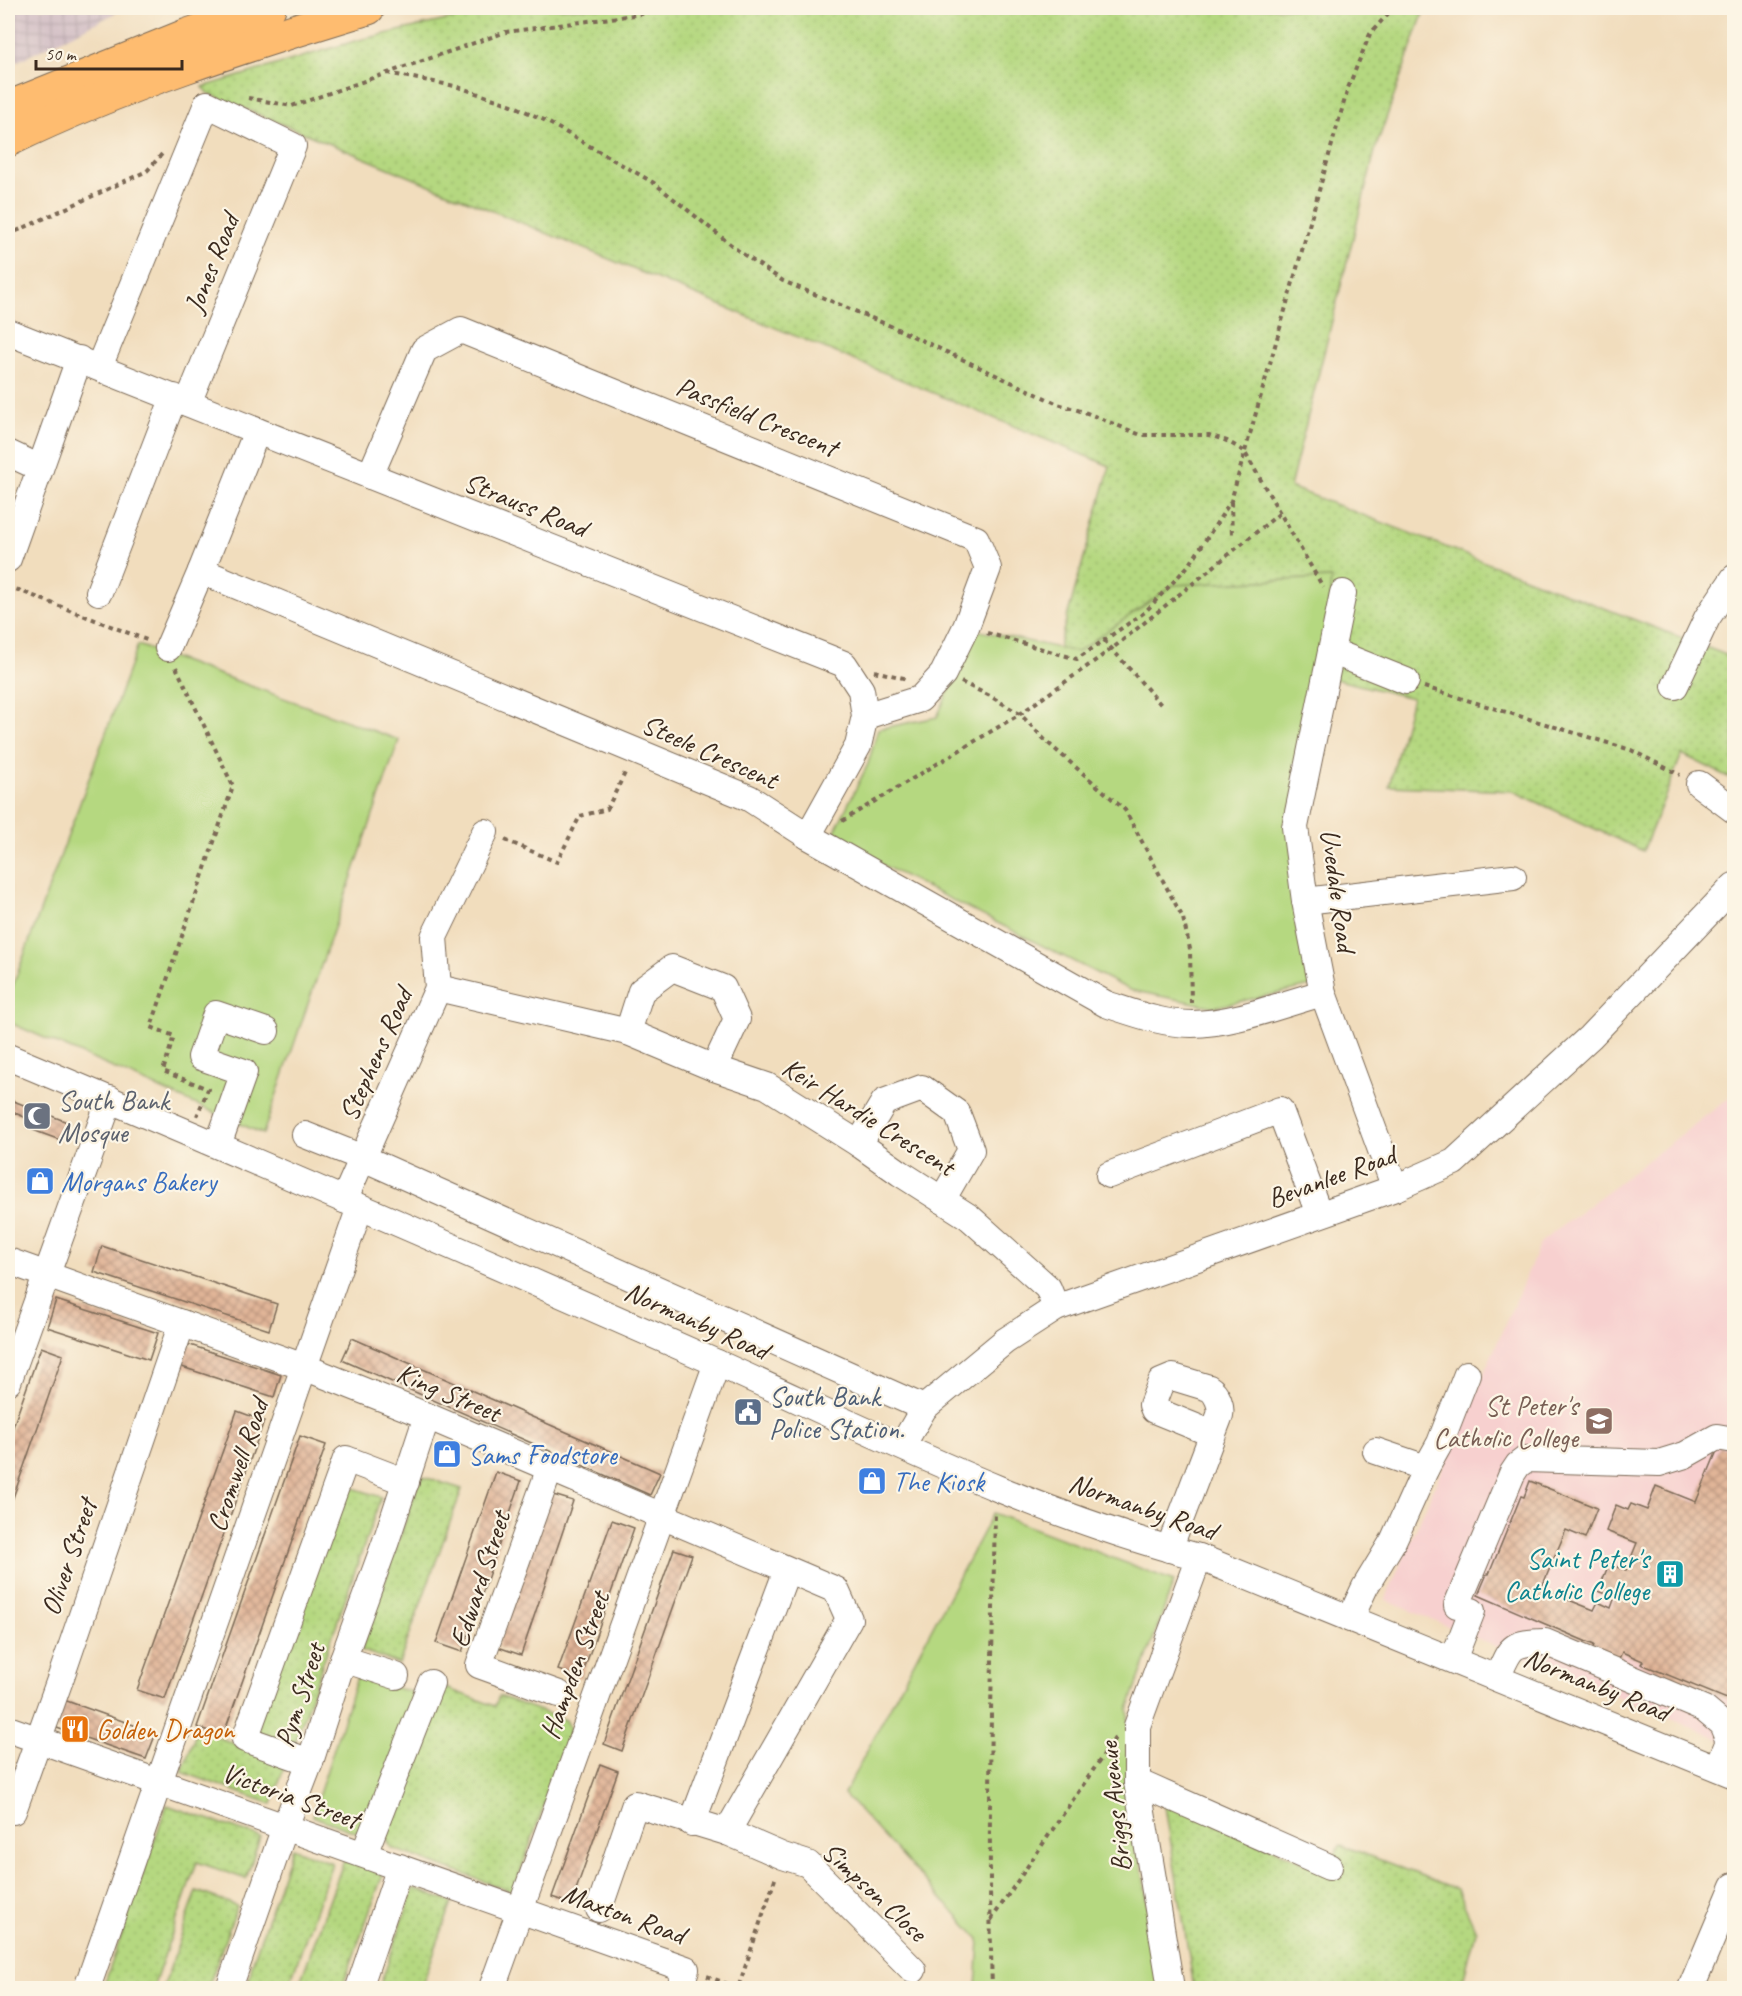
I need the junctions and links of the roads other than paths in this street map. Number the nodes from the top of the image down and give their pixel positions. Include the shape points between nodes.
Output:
1 (268, 8) edge
2 (368, 8) edge
3 (8, 108) edge
4 (8, 140) edge
5 (8, 332) edge
6 (89, 363) junction
7 (181, 400) junction
8 (257, 431) junction
9 (8, 453) edge
10 (40, 468) junction
11 (370, 476) junction
12 (8, 559) edge
13 (201, 571) junction
14 (1734, 578) edge
15 (99, 592) dead end
16 (1341, 603) road end
17 (168, 648) road end
18 (1331, 651) junction
19 (1406, 681) road end
20 (1675, 686) dead end
21 (865, 716) junction
22 (1699, 784) road end
23 (1734, 810) edge
24 (485, 832) road end
25 (808, 836) junction
26 (1513, 877) dead end
27 (1734, 886) edge
28 (1305, 901) junction
29 (438, 988) junction
30 (1323, 993) junction
31 (266, 1031) dead end
32 (628, 1032) junction
33 (8, 1057) edge
34 (714, 1068) junction
35 (110, 1099) junction
36 (305, 1135) dead end
37 (218, 1144) junction
38 (860, 1144) junction
39 (363, 1158) junction
40 (1109, 1175) dead end
41 (1395, 1188) junction
42 (942, 1200) junction
43 (352, 1204) junction
44 (1319, 1215) junction
45 (8, 1261) edge
46 (45, 1275) junction
47 (1056, 1308) junction
48 (182, 1323) junction
49 (717, 1363) junction
50 (304, 1367) junction
51 (1467, 1374) dead end
52 (8, 1382) edge
53 (924, 1408) junction
54 (428, 1416) junction
55 (1213, 1434) dead end
56 (1734, 1440) edge
57 (902, 1446) junction
58 (1376, 1451) dead end
59 (550, 1468) junction
60 (1425, 1468) junction
61 (406, 1482) junction
62 (662, 1516) junction
63 (1169, 1549) junction
64 (1199, 1557) junction
65 (787, 1569) junction
66 (1350, 1619) junction
67 (343, 1659) junction
68 (1453, 1660) junction
69 (396, 1676) dead end
70 (1497, 1678) junction
71 (431, 1683) dead end
72 (559, 1694) dead end
73 (8, 1729) edge
74 (39, 1740) junction
75 (310, 1762) junction
76 (1726, 1772) edge
77 (161, 1782) junction
78 (1137, 1782) junction
79 (13, 1811) dead end
80 (692, 1823) junction
81 (285, 1827) junction
82 (727, 1832) junction
83 (364, 1854) junction
84 (1329, 1867) dead end
85 (400, 1868) junction
86 (1734, 1886) edge
87 (599, 1909) dead end
88 (520, 1910) junction
89 (913, 1970) dead end
90 (683, 1979) edge
91 (87, 1989) edge
92 (229, 1989) edge
93 (359, 1989) edge
94 (492, 1989) edge
95 (1171, 1989) edge
96 (1691, 1989) edge

1 - 3 highway via 188,35
2 - 4 highway via 247,45 117,92
5 - 6 street, Strauss Road
6 - 7 street, Strauss Road
6 - 7 street, Jones Road via 207,104 293,146
6 - 10 street
7 - 8 street, Strauss Road
7 - 15 street, Jones Road
8 - 11 street, Strauss Road
8 - 13 street
9 - 10 street
10 - 12 street
11 - 21 street, Strauss Road via 844,664 861,690
11 - 21 street, Passfield Crescent via 424,350 461,330 976,539 988,568 944,674 920,699
13 - 17 street
13 - 25 street, Steele Crescent via 749,798
14 - 20 street via 1707,618
16 - 18 street, Uvedale Road
18 - 19 street
18 - 28 street, Uvedale Road via 1295,827
21 - 25 street via 858,746
22 - 23 street
24 - 29 street, Stephens Road via 434,937
25 - 30 street, Steele Crescent via 1106,1004 1152,1019 1191,1024 1221,1022
26 - 28 street
27 - 41 street, Bevanlee Road via 1590,1037 1454,1162
28 - 30 street, Uvedale Road
29 - 32 street, Keir Hardie Crescent
29 - 39 street, Stephens Road
30 - 41 street, Uvedale Road
31 - 37 street via 216,1014 201,1057 244,1072
32 - 34 street, Keir Hardie Crescent
32 - 34 street via 641,992 672,968 723,988 737,1019
33 - 35 street, Normanby Road
34 - 38 street, Keir Hardie Crescent via 767,1086
35 - 37 street, Normanby Road
35 - 46 street
36 - 39 street
37 - 43 street, Normanby Road
38 - 42 street, Keir Hardie Crescent
38 - 42 street via 884,1102 922,1088 957,1113 971,1150
39 - 43 street, Stephens Road
39 - 53 street
40 - 44 street via 1280,1110
41 - 44 street, Bevanlee Road
42 - 47 street, Keir Hardie Crescent via 969,1217 1048,1288
43 - 49 street, Normanby Road
43 - 50 street, Cromwell Road
44 - 47 street, Bevanlee Road
45 - 46 street, King Street
46 - 48 street, King Street
46 - 52 street
47 - 53 street, Bevanlee Road via 1005,1341
48 - 50 street, King Street
48 - 74 street, Oliver Street
49 - 57 street, Normanby Road
49 - 62 street, Hampden Street
50 - 54 street, King Street
50 - 77 street, Cromwell Road
51 - 60 street via 1440,1443
53 - 57 street, Bevanlee Road
54 - 59 street, King Street
54 - 61 street
55 - 63 street
56 - 68 street via 1718,1437 1685,1455 1659,1463 1526,1459 1518,1465 1464,1608
57 - 63 street, Normanby Road via 1124,1536
58 - 60 street
59 - 62 street, King Street
59 - 72 street, Edward Street via 479,1665
60 - 66 street via 1393,1541
61 - 67 street, Pym Street
61 - 75 street via 346,1459 244,1739
62 - 65 street, King Street
62 - 88 street, Hampden Street
63 - 64 street, Normanby Road
64 - 66 street, Normanby Road
64 - 78 street, Briggs Avenue via 1137,1726
65 - 80 street
65 - 82 street, King Street via 836,1590 849,1619
66 - 68 street, Normanby Road
67 - 69 street
67 - 75 street, Pym Street
68 - 70 street, Normanby Road
70 - 76 street, Normanby Road
70 - 76 street via 1509,1650 1523,1643 1545,1642 1704,1709 1722,1724 1729,1741
71 - 83 street
73 - 74 street, Victoria Street
74 - 77 street, Victoria Street
74 - 79 street, Oliver Street
75 - 81 street, Pym Street
77 - 81 street, Victoria Street
77 - 91 street
78 - 84 street
78 - 95 street, Briggs Avenue
80 - 82 street, Simpson Close
80 - 87 street, Simpson Close via 635,1804
81 - 83 street, Victoria Street
81 - 92 street, Pym Street
82 - 89 street, Simpson Close via 808,1864
83 - 85 street, Victoria Street
85 - 88 street, Victoria Street
85 - 93 street
86 - 96 street
88 - 90 street, Maxton Road
88 - 94 street, Hampden Street

